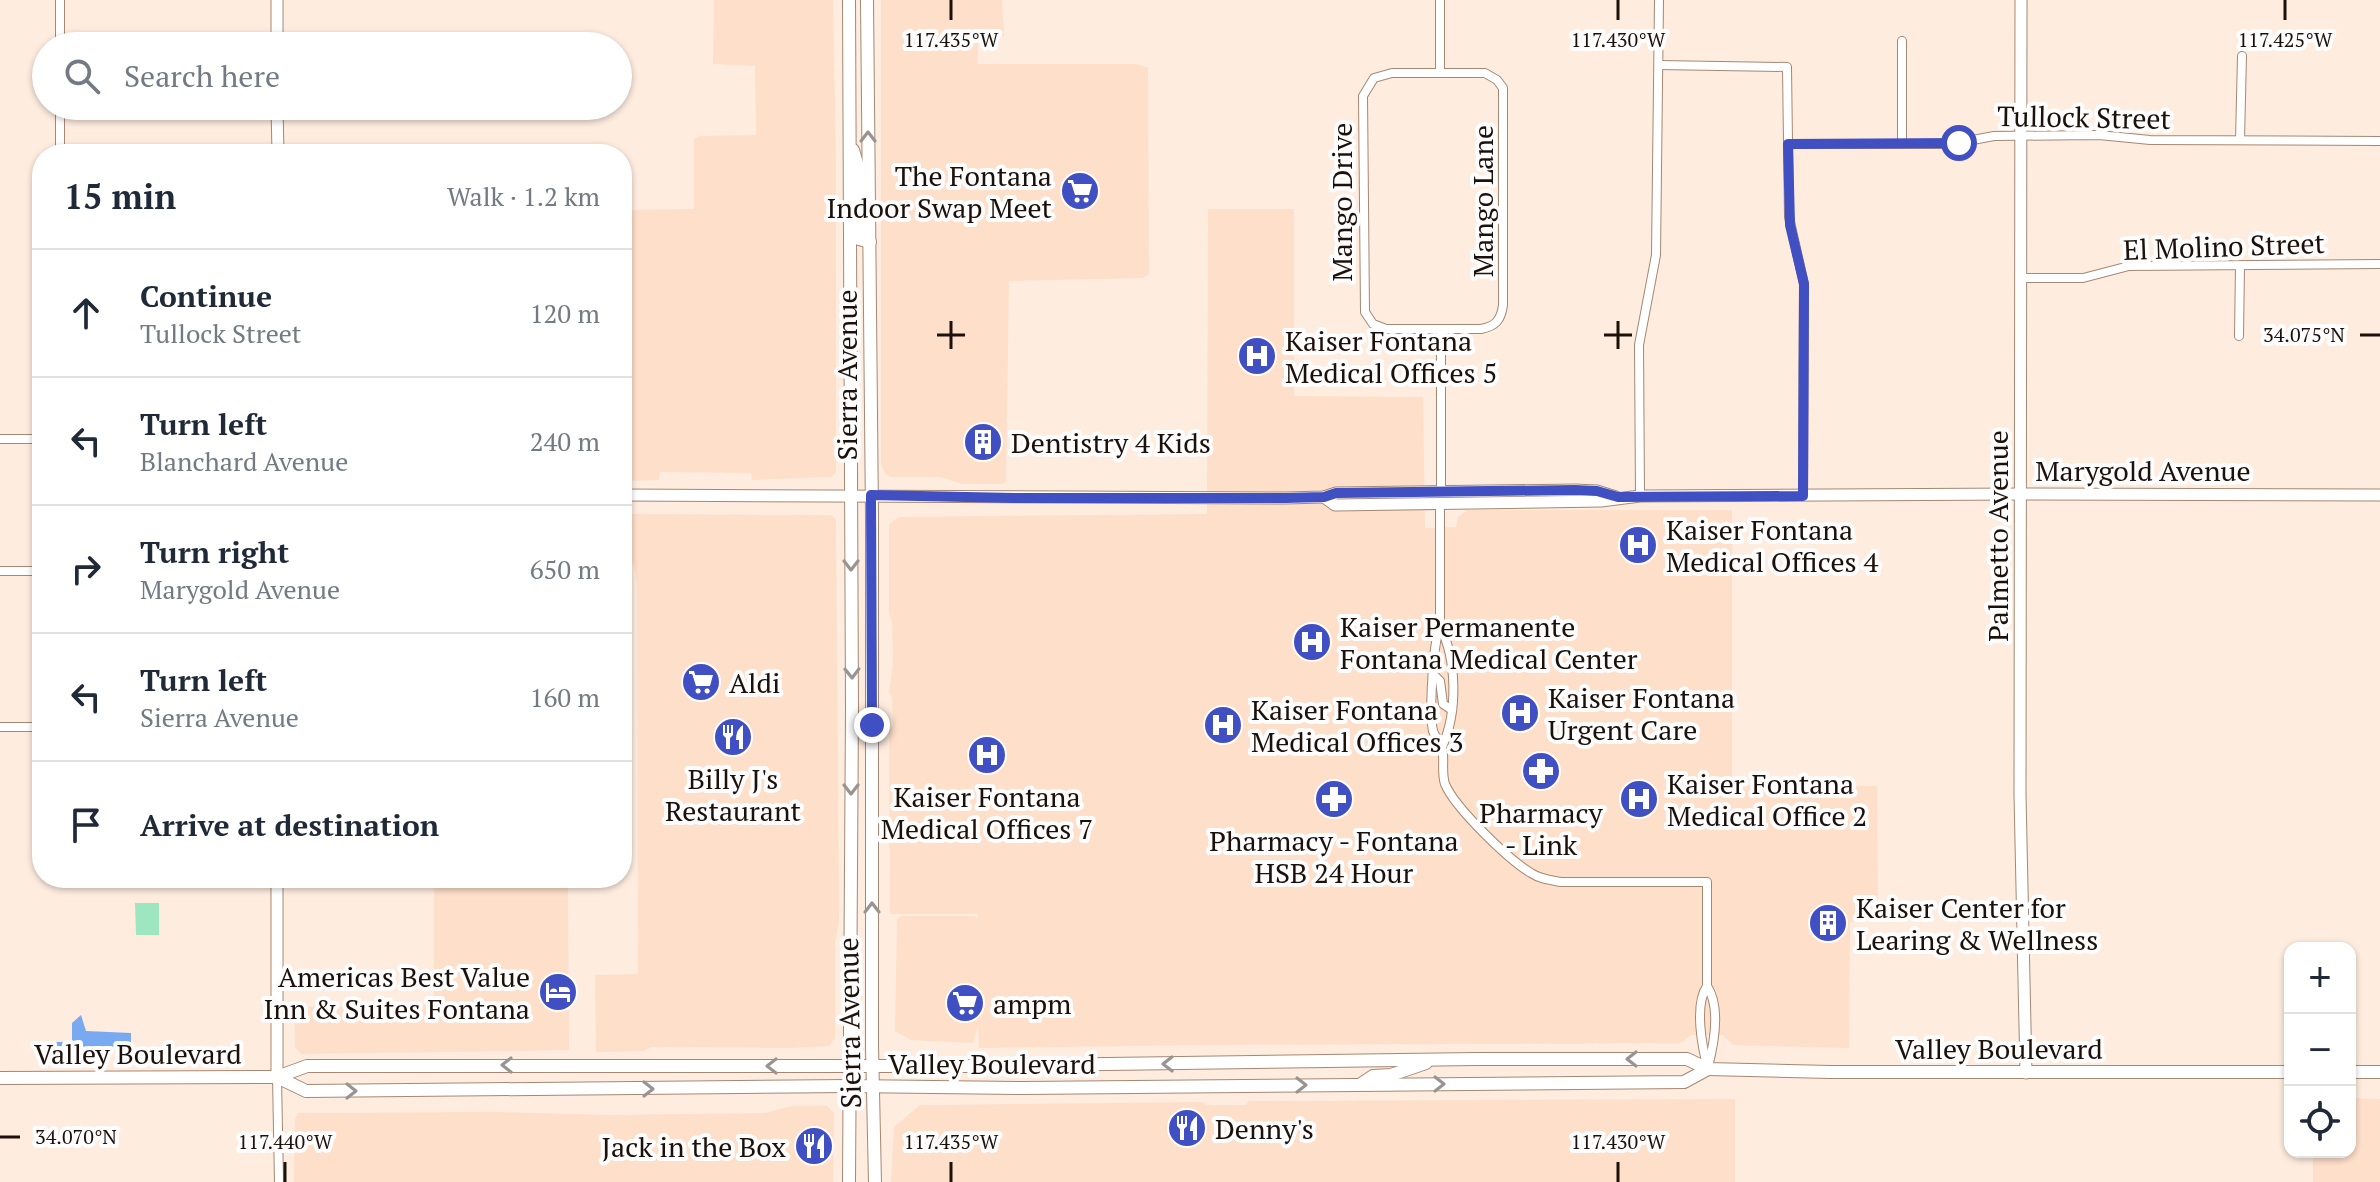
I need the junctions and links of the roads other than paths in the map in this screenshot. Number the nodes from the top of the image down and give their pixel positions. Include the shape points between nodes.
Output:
1 (60, 0) edge
2 (277, 0) edge
3 (849, 0) edge
4 (867, 0) edge
5 (1440, 0) edge
6 (1659, 0) edge
7 (2021, 0) edge
8 (60, 32) edge
9 (277, 32) edge
10 (1902, 41) dead end
11 (2242, 56) dead end
12 (1659, 65) junction
13 (1440, 73) junction
14 (60, 120) edge
15 (277, 120) edge
16 (2022, 136) junction
17 (849, 139) junction
18 (2240, 140) junction
19 (2380, 141) edge
20 (60, 144) edge
21 (278, 144) edge
22 (1788, 144) junction
23 (1902, 144) junction
24 (870, 242) junction
25 (2380, 264) edge
26 (2240, 266) junction
27 (2023, 278) junction
28 (1441, 329) junction
29 (2239, 336) dead end
30 (0, 439) edge
31 (32, 439) edge
32 (1575, 490) junction
33 (1441, 491) junction
34 (2021, 494) junction
35 (632, 495) edge
36 (851, 495) junction
37 (871, 495) junction
38 (2380, 495) edge
39 (1640, 496) junction
40 (1803, 496) junction
41 (1324, 497) junction
42 (1618, 497) junction
43 (1440, 505) junction
44 (0, 571) edge
45 (32, 571) edge
46 (1440, 626) junction
47 (1433, 674) junction
48 (1452, 710) junction
49 (0, 727) edge
50 (32, 727) edge
51 (1442, 747) junction
52 (277, 888) edge
53 (1437, 1059) junction
54 (850, 1066) junction
55 (873, 1066) junction
56 (1708, 1069) junction
57 (2284, 1072) edge
58 (2356, 1072) edge
59 (2380, 1072) edge
60 (2026, 1073) junction
61 (277, 1077) junction
62 (0, 1078) edge
63 (1360, 1085) junction
64 (849, 1086) junction
65 (874, 1087) junction
66 (279, 1182) edge
67 (849, 1182) edge
68 (875, 1182) edge

1 - 8 street
2 - 9 street
3 - 17 main road, Sierra Avenue
24 -> 4 main road, Sierra Avenue
5 - 13 street
6 - 12 street
7 - 16 street, Palmetto Avenue
10 - 23 street
11 - 18 street
12 - 22 street via 1787,67
12 - 39 street via 1656,255 1639,345
13 - 28 street, Mango Lane via 1485,73 1504,92 1503,311 1489,327
13 - 28 street, Mango Drive via 1382,75 1365,91 1363,254 1365,312 1373,324 1386,329
14 - 20 street
15 - 21 street
16 - 18 street, Tullock Street
16 - 23 street, Tullock Street
16 - 27 street, Palmetto Avenue
17 - 24 main road via 858,167 859,239
17 - 36 main road, Sierra Avenue
18 - 19 street, Tullock Street
22 - 23 street, Tullock Street
22 - 40 street via 1790,225 1804,284
24 - 37 main road, Sierra Avenue
25 - 26 street, El Molino Street
26 - 27 street, El Molino Street via 2129,266 2083,278
26 - 29 street
27 - 34 street, Palmetto Avenue
28 - 33 street
30 - 31 street
32 - 33 street, Marygold Avenue
32 - 42 street, Marygold Avenue
32 - 43 street via 1553,497 1466,497
33 - 41 street, Marygold Avenue
34 - 38 street, Marygold Avenue
34 - 40 street, Marygold Avenue
34 - 60 street, Palmetto Avenue
35 - 36 street, Marygold Avenue
36 - 37 street, Marygold Avenue
36 -> 54 main road, Sierra Avenue
37 - 41 street, Marygold Avenue
55 -> 37 main road, Sierra Avenue
39 - 40 street, Marygold Avenue
39 - 42 street, Marygold Avenue
41 - 43 street via 1409,497
42 - 43 street, Marygold Avenue
43 - 46 street
44 - 45 street
46 - 47 street
46 - 48 street via 1452,663
47 - 48 street via 1440,681 1443,704
47 - 51 street via 1433,732
48 - 51 street
49 - 50 street
51 - 56 street via 1443,777 1452,796 1492,840 1539,878 1707,882 1707,986 1714,996 1714,1045
52 - 61 street
53 -> 55 main road, Valley Boulevard
56 -> 53 main road, Valley Boulevard via 1687,1059
53 - 63 main road via 1373,1076
54 - 55 main road, Valley Boulevard
54 -> 61 main road, Valley Boulevard via 307,1066
54 - 64 main road, Sierra Avenue
55 - 65 main road, Sierra Avenue
56 - 60 main road, Valley Boulevard
63 -> 56 main road, Valley Boulevard via 1684,1082
57 - 60 main road, Valley Boulevard
58 - 59 main road
61 - 62 main road, Valley Boulevard
61 -> 64 main road, Valley Boulevard via 306,1091
61 - 66 street
65 -> 63 main road, Valley Boulevard
64 - 65 main road, Valley Boulevard
64 - 67 main road, Sierra Avenue
65 - 68 main road, Sierra Avenue

